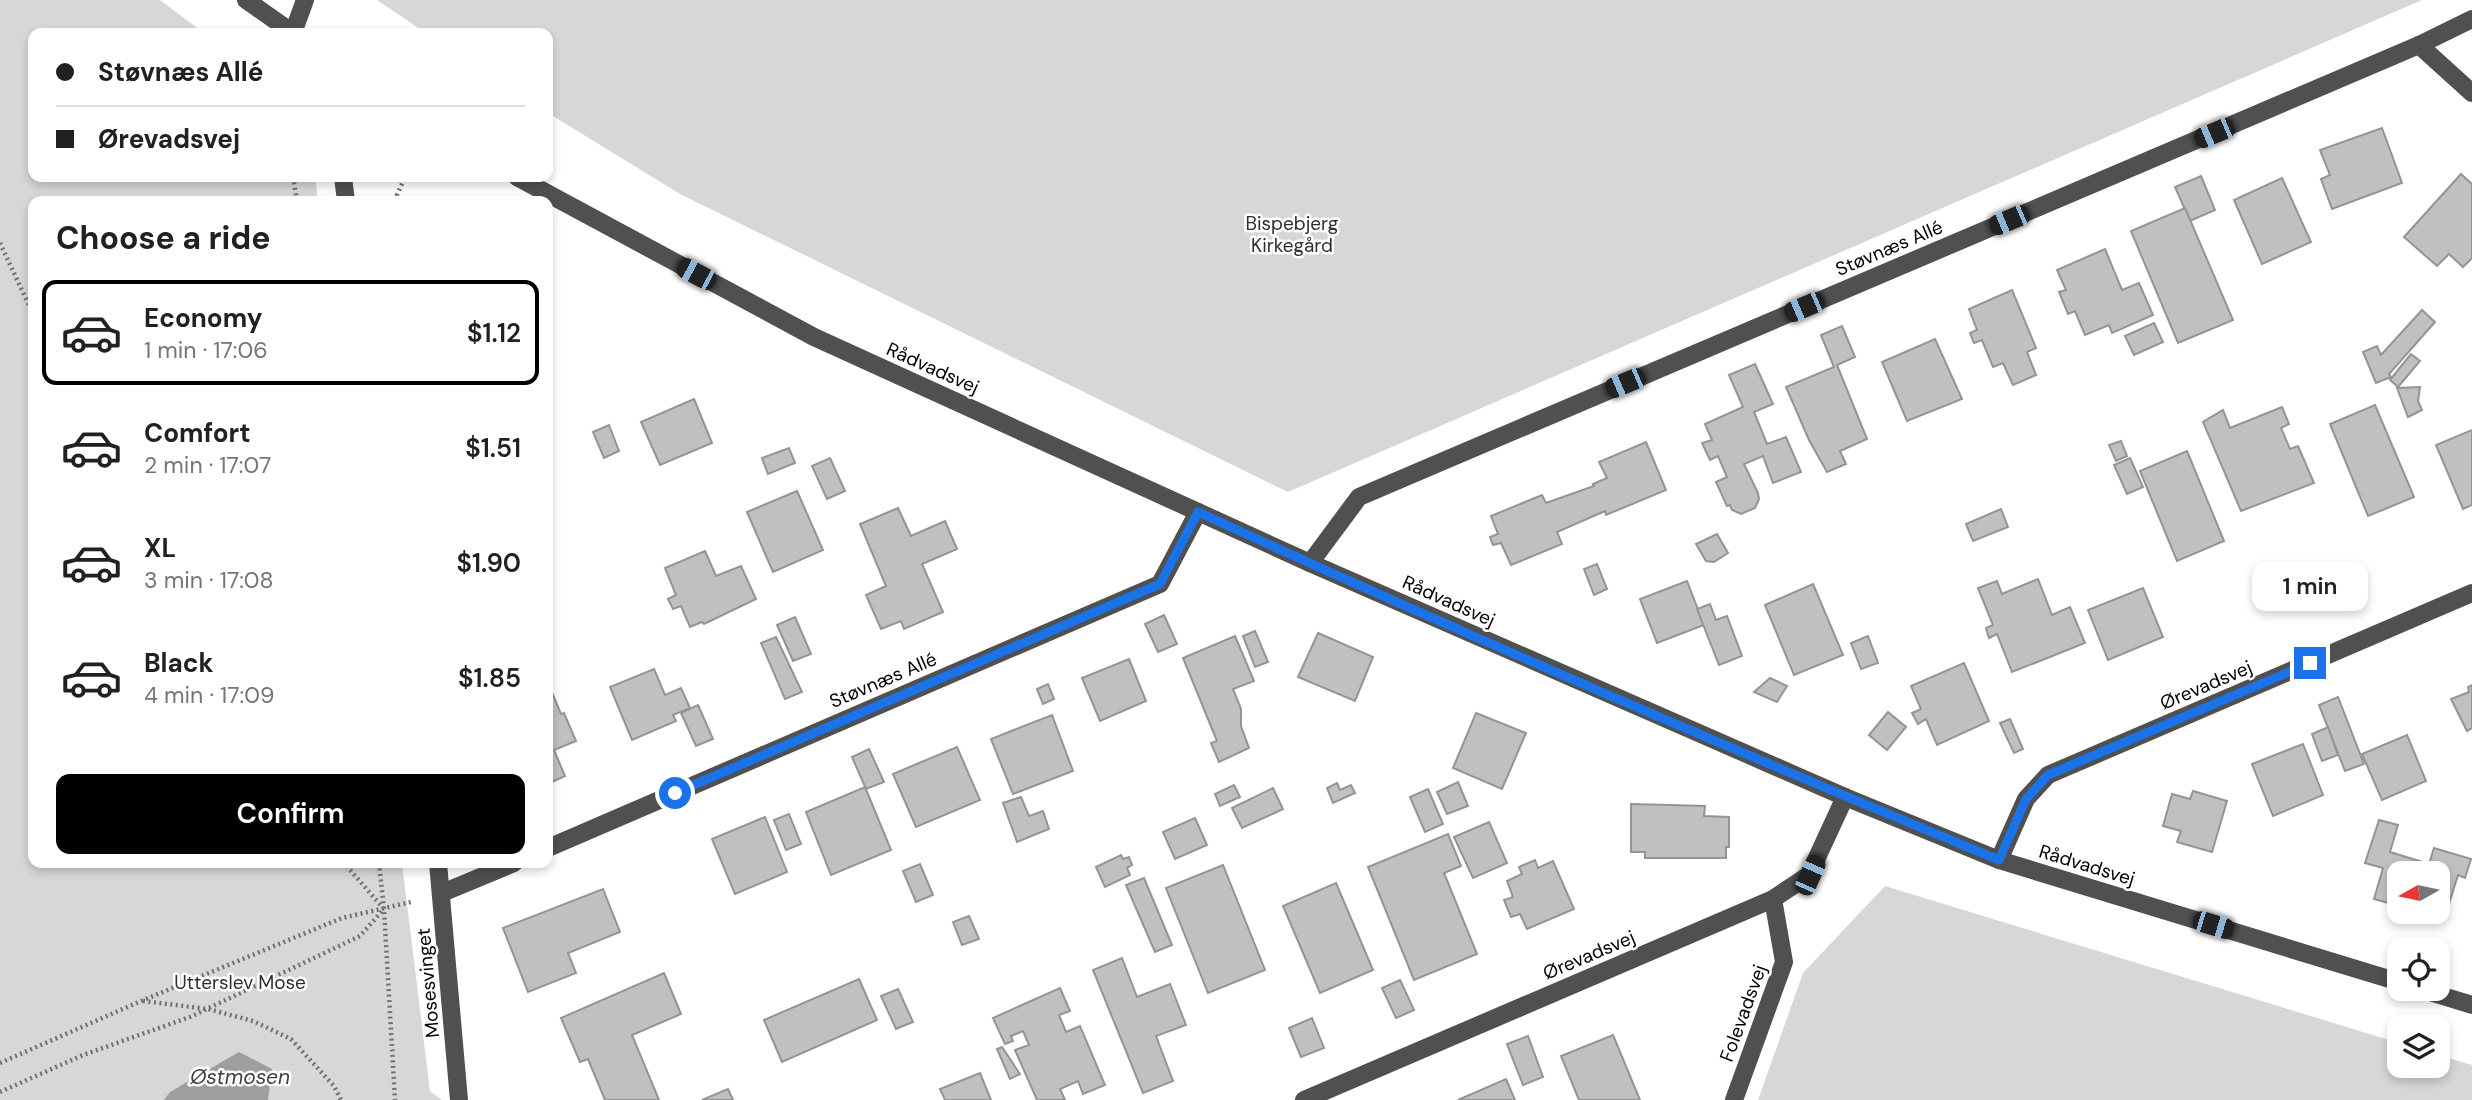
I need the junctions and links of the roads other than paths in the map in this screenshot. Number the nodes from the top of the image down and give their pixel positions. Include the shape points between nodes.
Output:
1 (246, 0) edge
2 (305, 0) edge
3 (2472, 19) edge
4 (286, 28) edge
5 (295, 28) edge
6 (2419, 45) junction
7 (2472, 93) edge
8 (526, 182) edge
9 (552, 196) edge
10 (553, 196) edge
11 (1198, 512) junction
12 (1311, 563) junction
13 (2472, 593) edge
14 (1845, 797) junction
15 (553, 846) edge
16 (1999, 860) junction
17 (439, 868) edge
18 (502, 868) edge
19 (442, 893) junction
20 (1773, 899) junction
21 (2387, 978) edge
22 (2450, 998) edge
23 (2472, 1004) edge
24 (459, 1100) edge
25 (1304, 1100) edge
26 (1734, 1100) edge

1 - 4 street
2 - 5 street
3 - 6 street, Støvnæs Allé
6 - 7 street
6 - 12 street, Støvnæs Allé via 1359,497
8 - 9 street, Rådvadsvej
10 - 11 street, Rådvadsvej via 814,337
11 - 12 street, Rådvadsvej
11 - 15 street, Støvnæs Allé via 1160,584
12 - 14 street, Rådvadsvej
13 - 16 street, Ørevadsvej via 2048,775 2026,799
14 - 16 street, Rådvadsvej
14 - 20 street, Ørevadsvej via 1810,875
16 - 21 street, Rådvadsvej
17 - 19 street, Mosesvinget
18 - 19 street
19 - 24 street, Mosesvinget
20 - 25 street, Ørevadsvej
20 - 26 street, Folevadsvej via 1784,962
22 - 23 street

